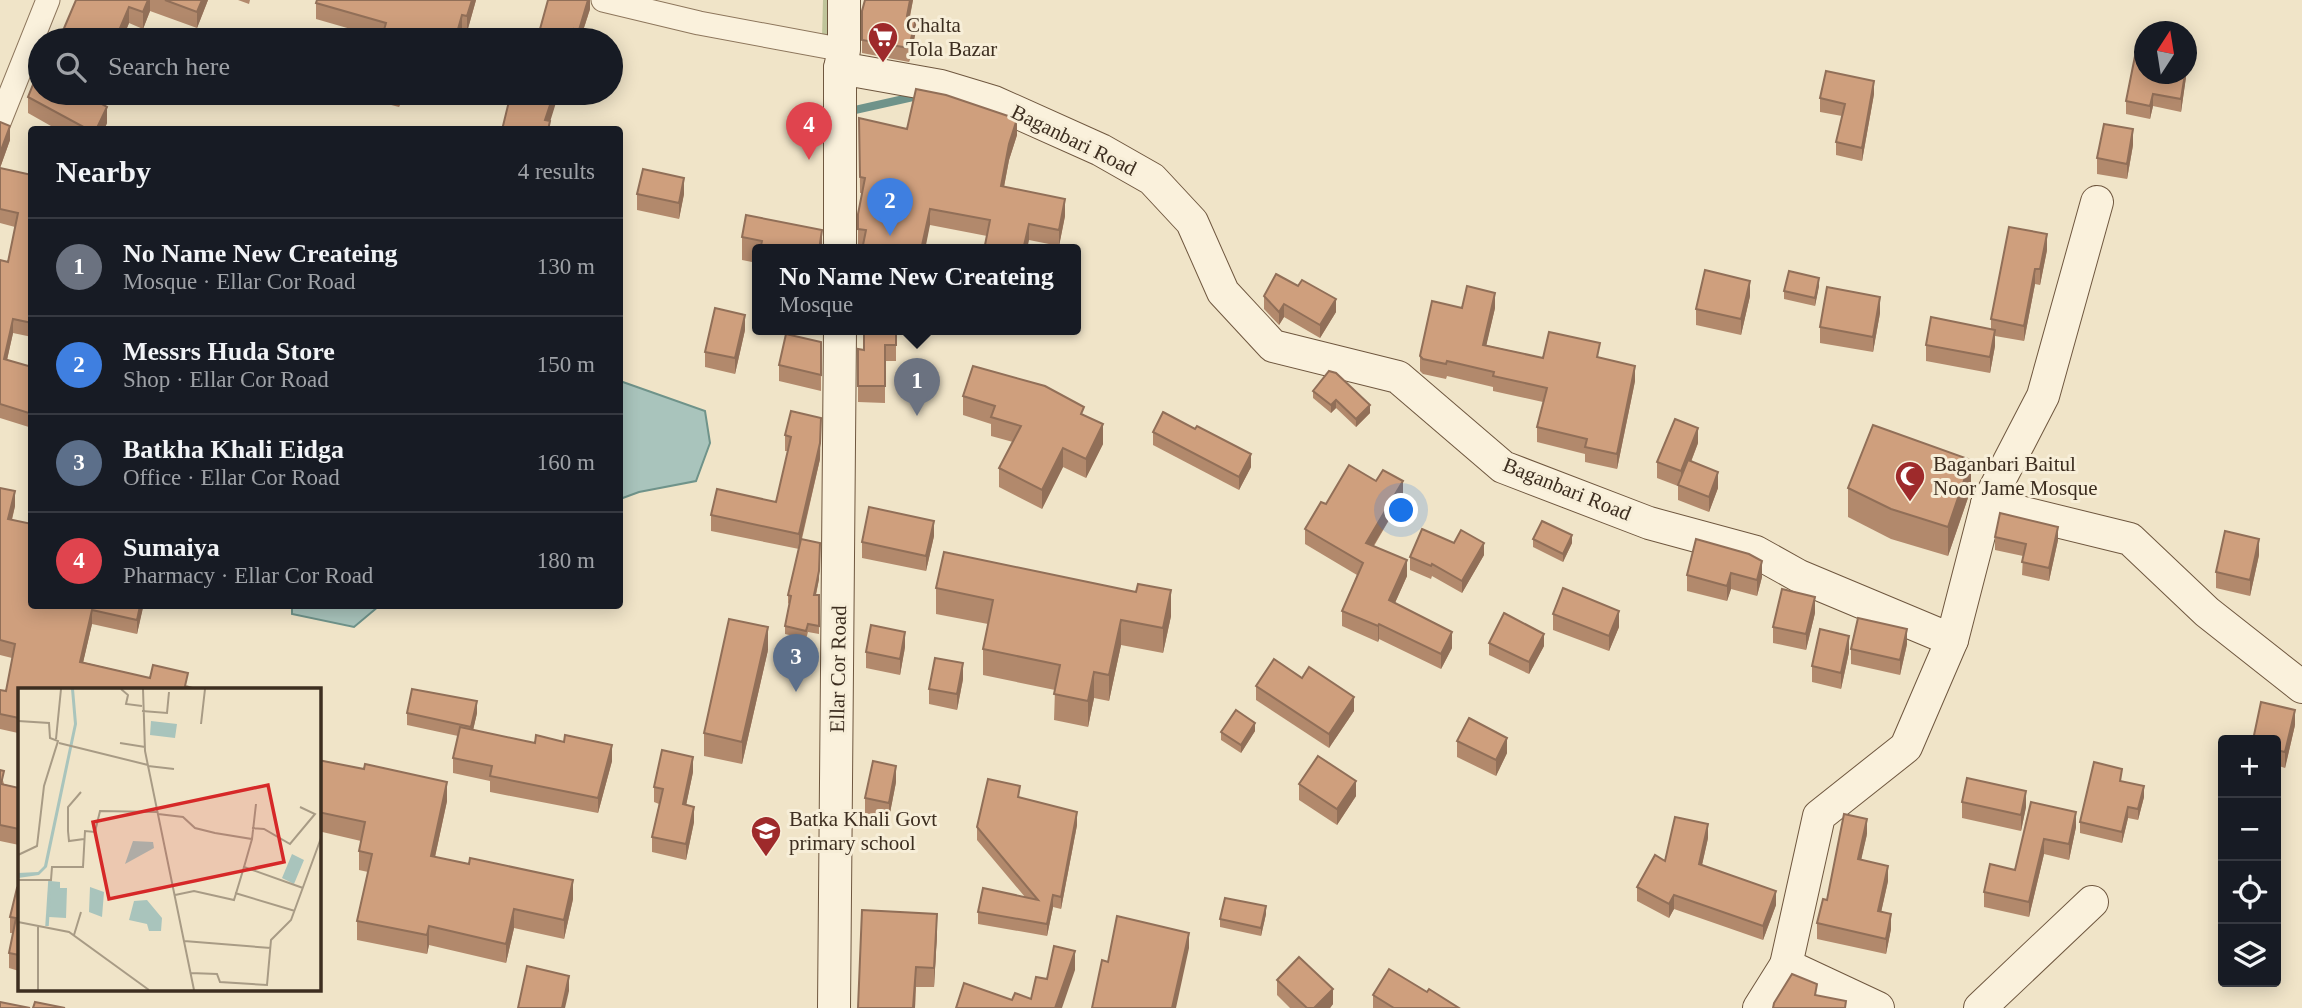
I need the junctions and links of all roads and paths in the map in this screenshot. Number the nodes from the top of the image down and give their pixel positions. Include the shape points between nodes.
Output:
1 (48, 0) edge
2 (603, 0) edge
3 (844, 0) edge
4 (37, 28) edge
5 (28, 50) edge
6 (842, 59) junction
7 (0, 120) edge
8 (2097, 202) dead end
9 (840, 244) edge
10 (840, 335) edge
11 (1987, 504) junction
12 (1952, 640) junction
13 (2302, 687) edge
14 (2092, 902) dead end
15 (1786, 965) junction
16 (834, 1008) edge
17 (1759, 1008) edge
18 (1878, 1008) edge
19 (1980, 1008) edge

1 - 4 street
2 - 6 street
3 - 6 street
5 - 7 street
6 - 9 street
6 - 12 street, Baganbari Road via 995,102 1101,150 1152,179 1192,222 1223,292 1273,346 1398,377 1503,467 1648,523 1756,552 1799,576
8 - 11 street via 2043,396
10 - 16 street, Ellar Cor Road
11 - 12 street
11 - 13 street via 2130,539 2207,612
12 - 15 street via 1906,747 1819,816
14 - 19 street
15 - 17 street
15 - 18 street

